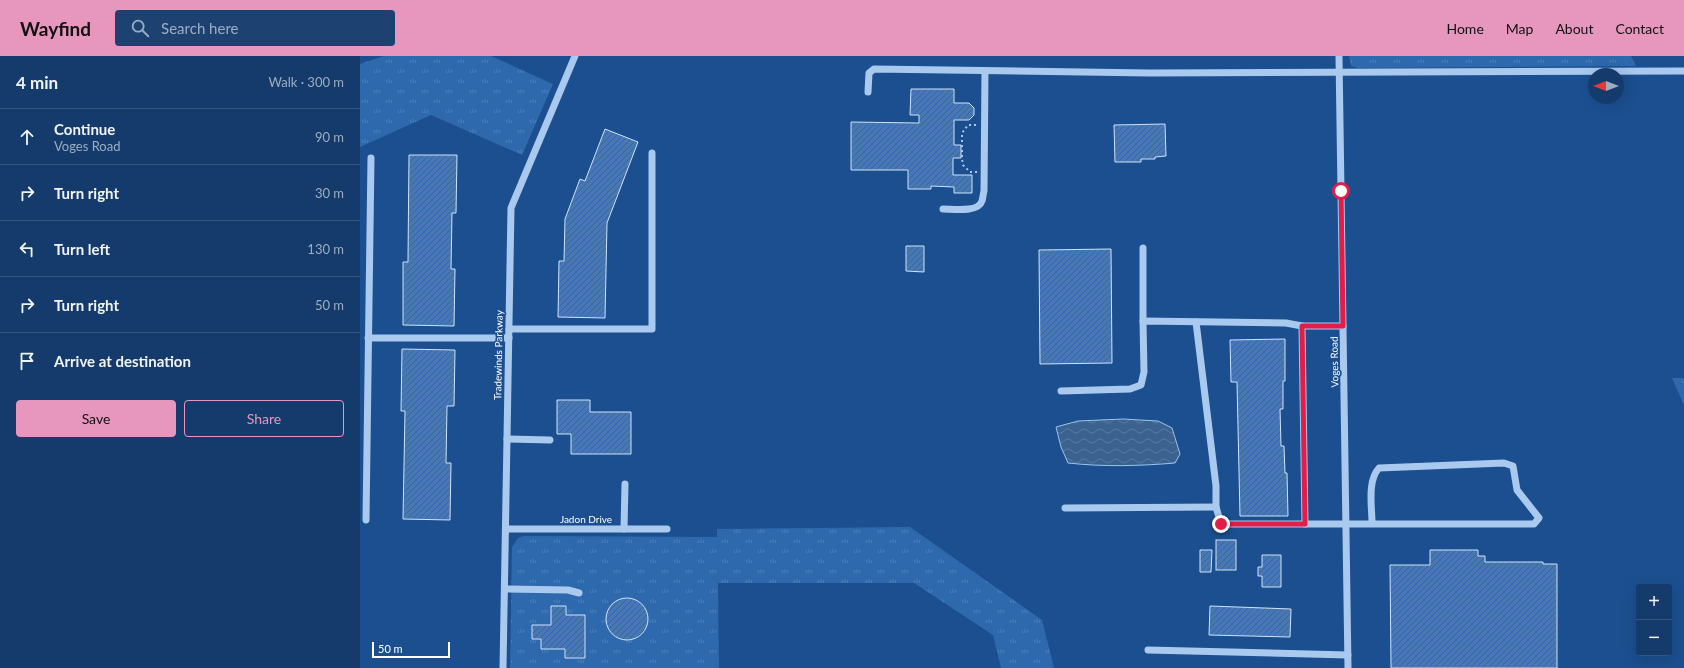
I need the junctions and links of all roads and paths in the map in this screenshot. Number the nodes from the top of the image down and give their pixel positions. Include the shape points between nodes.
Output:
1 (575, 56) edge
2 (1339, 56) edge
3 (1684, 70) edge
4 (985, 71) junction
5 (1339, 73) junction
6 (868, 92) dead end
7 (985, 125) junction
8 (652, 153) dead end
9 (371, 158) dead end
10 (984, 173) junction
11 (943, 209) dead end
12 (1143, 248) dead end
13 (1143, 321) junction
14 (1196, 322) junction
15 (1302, 326) junction
16 (1343, 326) junction
17 (509, 328) junction
18 (368, 338) junction
19 (509, 338) junction
20 (1061, 391) dead end
21 (507, 439) junction
22 (550, 440) dead end
23 (625, 484) dead end
24 (1216, 507) junction
25 (1065, 508) dead end
26 (366, 520) dead end
27 (1346, 523) junction
28 (1372, 523) junction
29 (1305, 524) junction
30 (506, 529) junction
31 (624, 529) junction
32 (667, 529) dead end
33 (505, 589) junction
34 (579, 594) dead end
35 (1148, 650) dead end
36 (1348, 655) junction
37 (504, 668) edge
38 (1348, 668) edge

1 - 17 street, Tradewinds Parkway via 511,208
2 - 5 street, Voges Road
3 - 5 street
4 - 5 street
4 - 6 street via 874,69 869,73
4 - 7 street
5 - 16 street, Voges Road
7 - 10 street
7 - 10 path via 968,125 962,133 963,165 970,172
8 - 17 street via 652,329
9 - 18 street
10 - 11 street via 982,202 978,207
12 - 13 street
13 - 14 street
13 - 20 street via 1144,372 1141,384 1130,389
14 - 15 street via 1286,323
14 - 24 street via 1215,479
15 - 16 street
15 - 29 street
16 - 27 street, Voges Road
17 - 19 street, Tradewinds Parkway
18 - 19 street
18 - 26 street
19 - 21 street, Tradewinds Parkway
21 - 22 street
21 - 30 street, Tradewinds Parkway
23 - 31 street
24 - 25 street
24 - 29 street via 1221,524
27 - 28 street
27 - 29 street
27 - 36 street, Voges Road
28 - 28 street via 1534,524 1539,518 1517,490 1513,466 1504,463 1380,468 1374,474
30 - 31 street, Jadon Drive
30 - 33 street, Tradewinds Parkway
31 - 32 street, Jadon Drive
33 - 34 street via 568,590
33 - 37 street, Tradewinds Parkway
35 - 36 street
36 - 38 street, Voges Road

